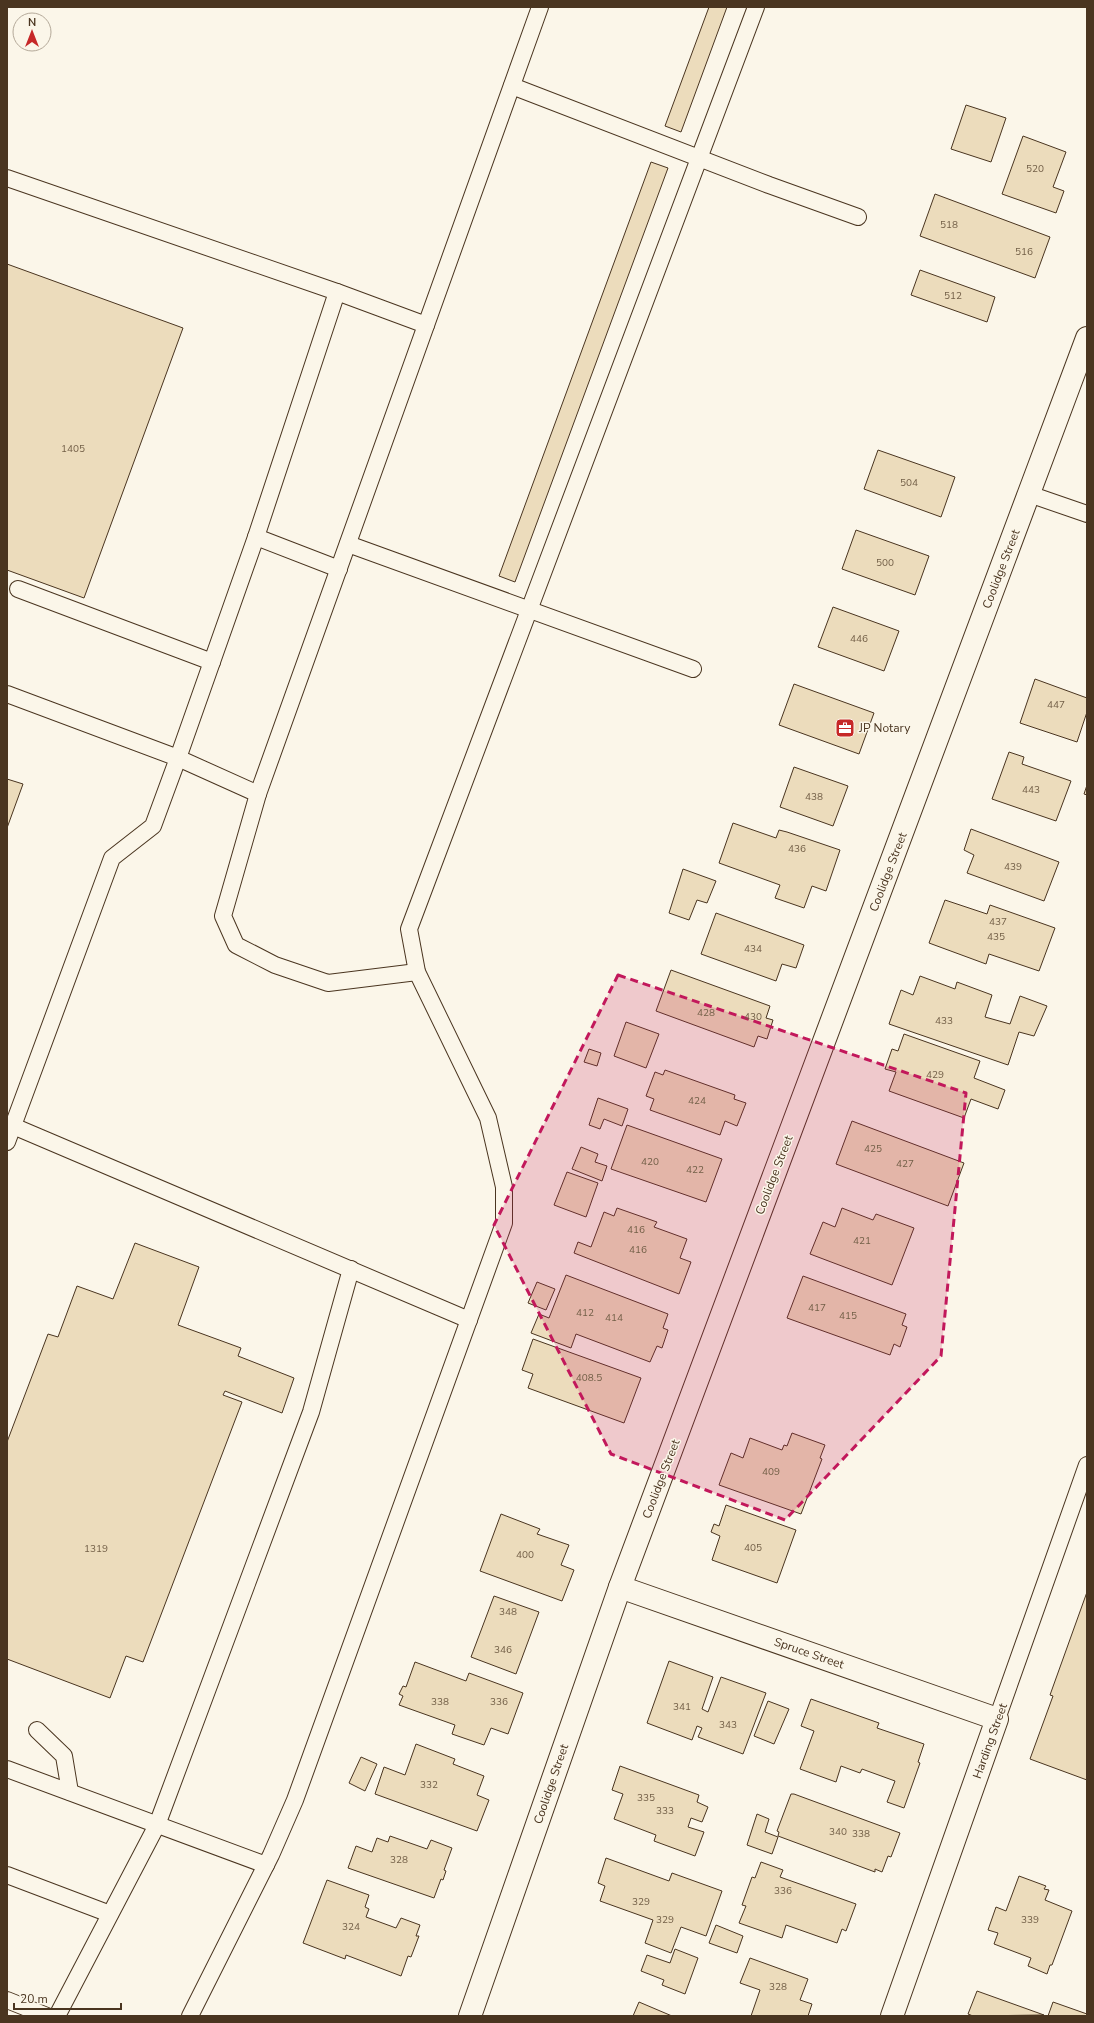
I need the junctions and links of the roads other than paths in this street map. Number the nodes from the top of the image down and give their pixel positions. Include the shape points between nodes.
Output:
1 (540, 7) edge
2 (756, 7) edge
3 (512, 86) junction
4 (699, 159) junction
5 (7, 178) edge
6 (858, 217) dead end
7 (337, 292) junction
8 (426, 325) junction
9 (1087, 338) edge
10 (1030, 494) junction
11 (1087, 514) edge
12 (256, 537) junction
13 (348, 544) junction
14 (339, 569) junction
15 (18, 589) dead end
16 (529, 610) junction
17 (212, 662) junction
18 (693, 669) dead end
19 (7, 694) edge
20 (178, 758) junction
21 (258, 794) junction
22 (417, 972) junction
23 (13, 1126) junction
24 (7, 1142) edge
25 (351, 1269) junction
26 (469, 1320) junction
27 (1087, 1465) edge
28 (620, 1587) junction
29 (997, 1719) junction
30 (37, 1730) dead end
31 (7, 1769) edge
32 (70, 1792) junction
33 (157, 1825) junction
34 (266, 1866) junction
35 (7, 1875) edge
36 (110, 1914) junction
37 (7, 2000) edge
38 (46, 2016) edge
39 (57, 2016) edge
40 (190, 2016) edge
41 (470, 2016) edge
42 (892, 2016) edge

1 - 3 lane
2 - 4 lane
3 - 4 lane
3 - 8 lane
4 - 6 lane
4 - 16 lane
5 - 7 lane
7 - 8 lane
7 - 12 lane
8 - 13 lane
9 - 10 street, Coolidge Street
10 - 11 lane
10 - 28 street, Coolidge Street
12 - 14 lane
12 - 17 lane
13 - 14 lane
13 - 16 lane
14 - 21 lane
15 - 17 lane
16 - 18 lane
16 - 22 lane via 409,929
17 - 20 lane
19 - 20 lane
20 - 21 lane
20 - 23 lane via 153,826 112,858
21 - 22 lane via 223,916 236,945 275,966 328,983
22 - 26 lane via 488,1118 504,1187 504,1223
23 - 24 lane
23 - 25 lane
25 - 26 lane
25 - 33 lane via 310,1412
26 - 34 lane via 295,1800
27 - 29 lane, Harding Street
28 - 29 street, Spruce Street
28 - 41 street, Coolidge Street
29 - 42 street, Harding Street
30 - 32 lane via 64,1756
31 - 32 lane
32 - 33 lane
33 - 34 lane
33 - 36 lane
34 - 40 lane
35 - 36 lane
36 - 39 lane
37 - 38 lane

